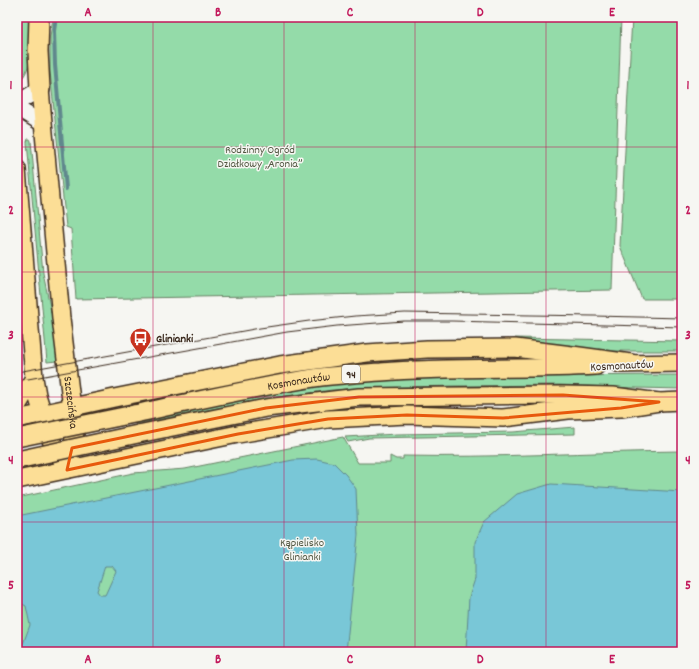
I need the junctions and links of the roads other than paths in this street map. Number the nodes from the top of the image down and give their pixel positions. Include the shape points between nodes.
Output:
1 (39, 17) edge
2 (40, 89) junction
3 (17, 103) edge
4 (17, 108) edge
5 (43, 124) junction
6 (17, 169) edge
7 (631, 363) junction
8 (682, 363) edge
9 (34, 378) junction
10 (659, 402) junction
11 (682, 402) edge
12 (17, 406) edge
13 (72, 407) junction
14 (42, 413) junction
15 (17, 419) edge
16 (17, 438) edge
17 (17, 460) edge
18 (67, 470) junction
19 (17, 480) edge

1 - 2 highway
2 - 3 street
2 - 5 main road, Szczecińska
4 - 5 street
5 - 13 main road, Szczecińska
6 - 9 main road
7 - 8 main road, Kosmonautów / 94
7 - 13 main road via 515,348 367,353 280,365
7 - 16 main road, Kosmonautów / 94, bridge via 572,367 443,369 322,377 265,386
9 - 12 main road
9 - 14 main road
10 - 11 main road, Kosmonautów / 94
10 - 17 main road, Kosmonautów / 94, bridge via 613,396 535,394 359,397 266,408
10 - 18 main road via 621,408 568,410 503,418 408,415 328,420 238,434
13 - 14 main road
13 - 18 main road, Szczecińska via 75,434
14 - 15 main road
14 - 18 main road via 50,440
18 - 19 main road

